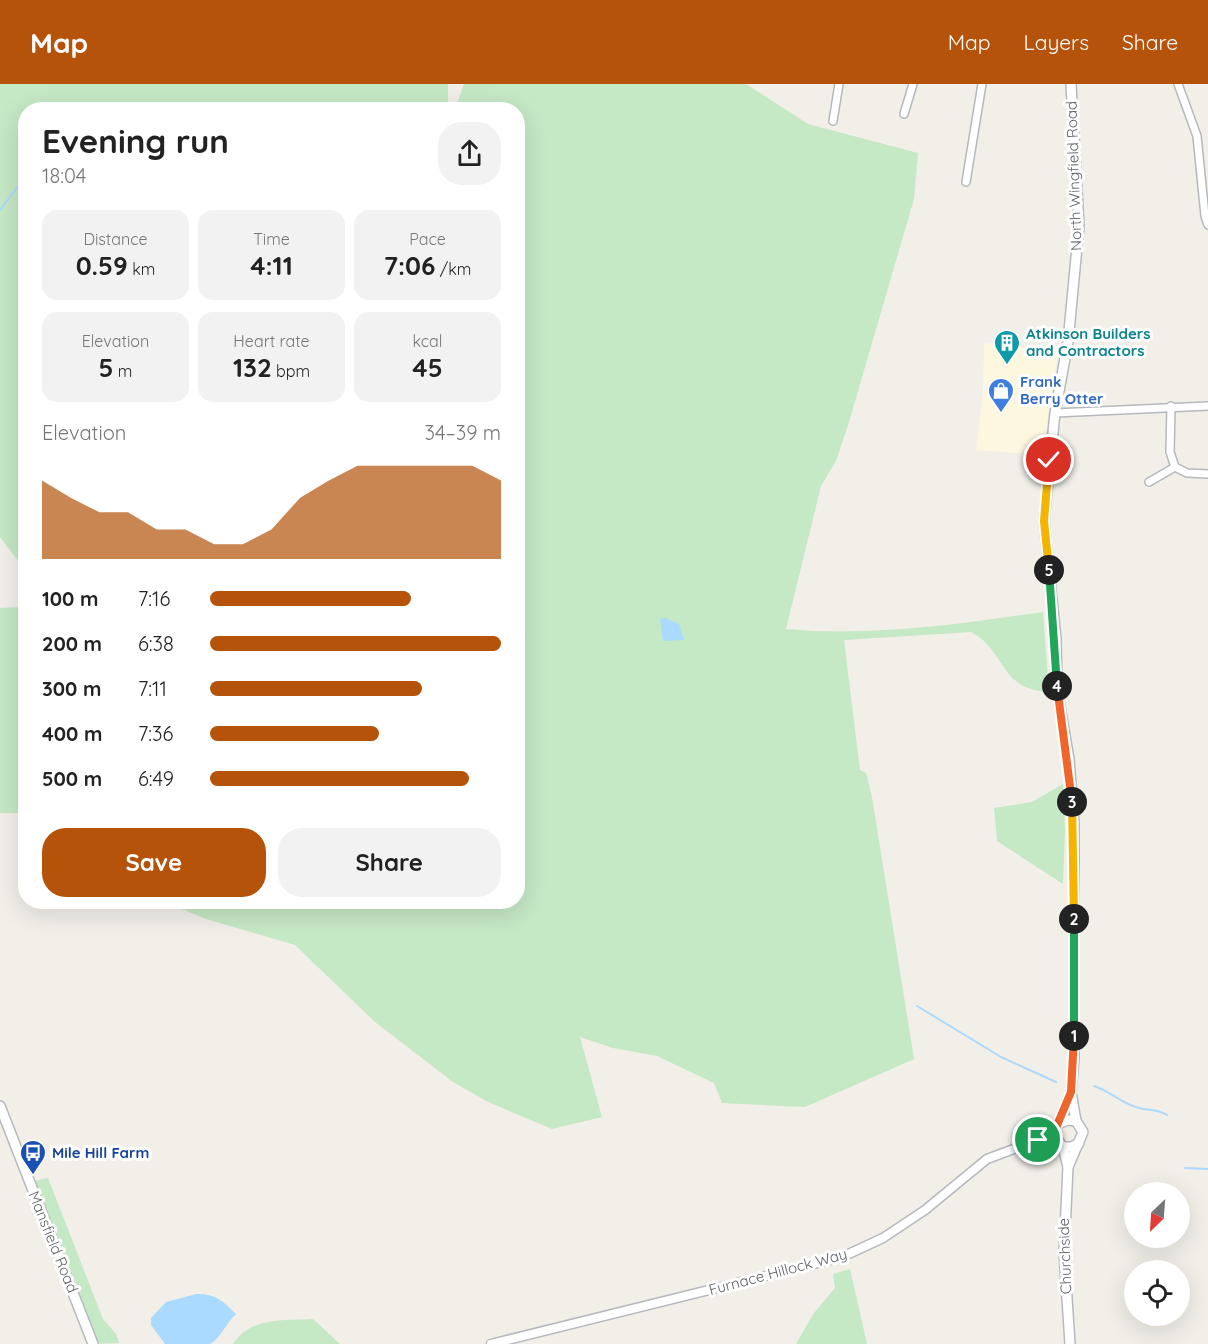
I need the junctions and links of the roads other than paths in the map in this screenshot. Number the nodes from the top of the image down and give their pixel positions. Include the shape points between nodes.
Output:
1 (839, 84) edge
2 (913, 84) edge
3 (982, 84) edge
4 (1071, 84) edge
5 (1178, 84) edge
6 (904, 114) dead end
7 (833, 121) dead end
8 (966, 182) dead end
9 (1208, 225) edge
10 (1171, 406) junction
11 (1208, 406) edge
12 (1054, 413) junction
13 (1175, 467) junction
14 (1208, 474) edge
15 (1149, 482) dead end
16 (1071, 1092) junction
17 (0, 1106) edge
18 (1076, 1122) junction
19 (1058, 1126) junction
20 (1038, 1140) junction
21 (1079, 1143) junction
22 (1061, 1145) junction
23 (1068, 1167) junction
24 (93, 1344) edge
25 (491, 1344) edge
26 (1070, 1344) edge

1 - 7 street
2 - 6 street
3 - 8 street
4 - 12 main road, North Wingfield Road via 1078,236 1068,342
5 - 9 street via 1197,136
10 - 11 street
10 - 12 street
10 - 13 street via 1170,452
12 - 16 main road, North Wingfield Road via 1044,521 1074,823
13 - 14 street via 1187,473
13 - 15 street
16 - 18 main road, North Wingfield Road
16 - 19 main road, North Wingfield Road
17 - 24 main road, Mansfield Road
18 - 19 main road via 1068,1120
18 - 21 main road via 1083,1132
19 - 20 street, Furnace Hillock Way
19 - 22 main road
20 - 22 street, Furnace Hillock Way
20 - 25 street, Furnace Hillock Way via 987,1159 925,1210 883,1238 842,1257
21 - 22 main road via 1072,1148
21 - 23 main road, Churchside
22 - 23 main road, Churchside
23 - 26 main road, Churchside via 1064,1252

